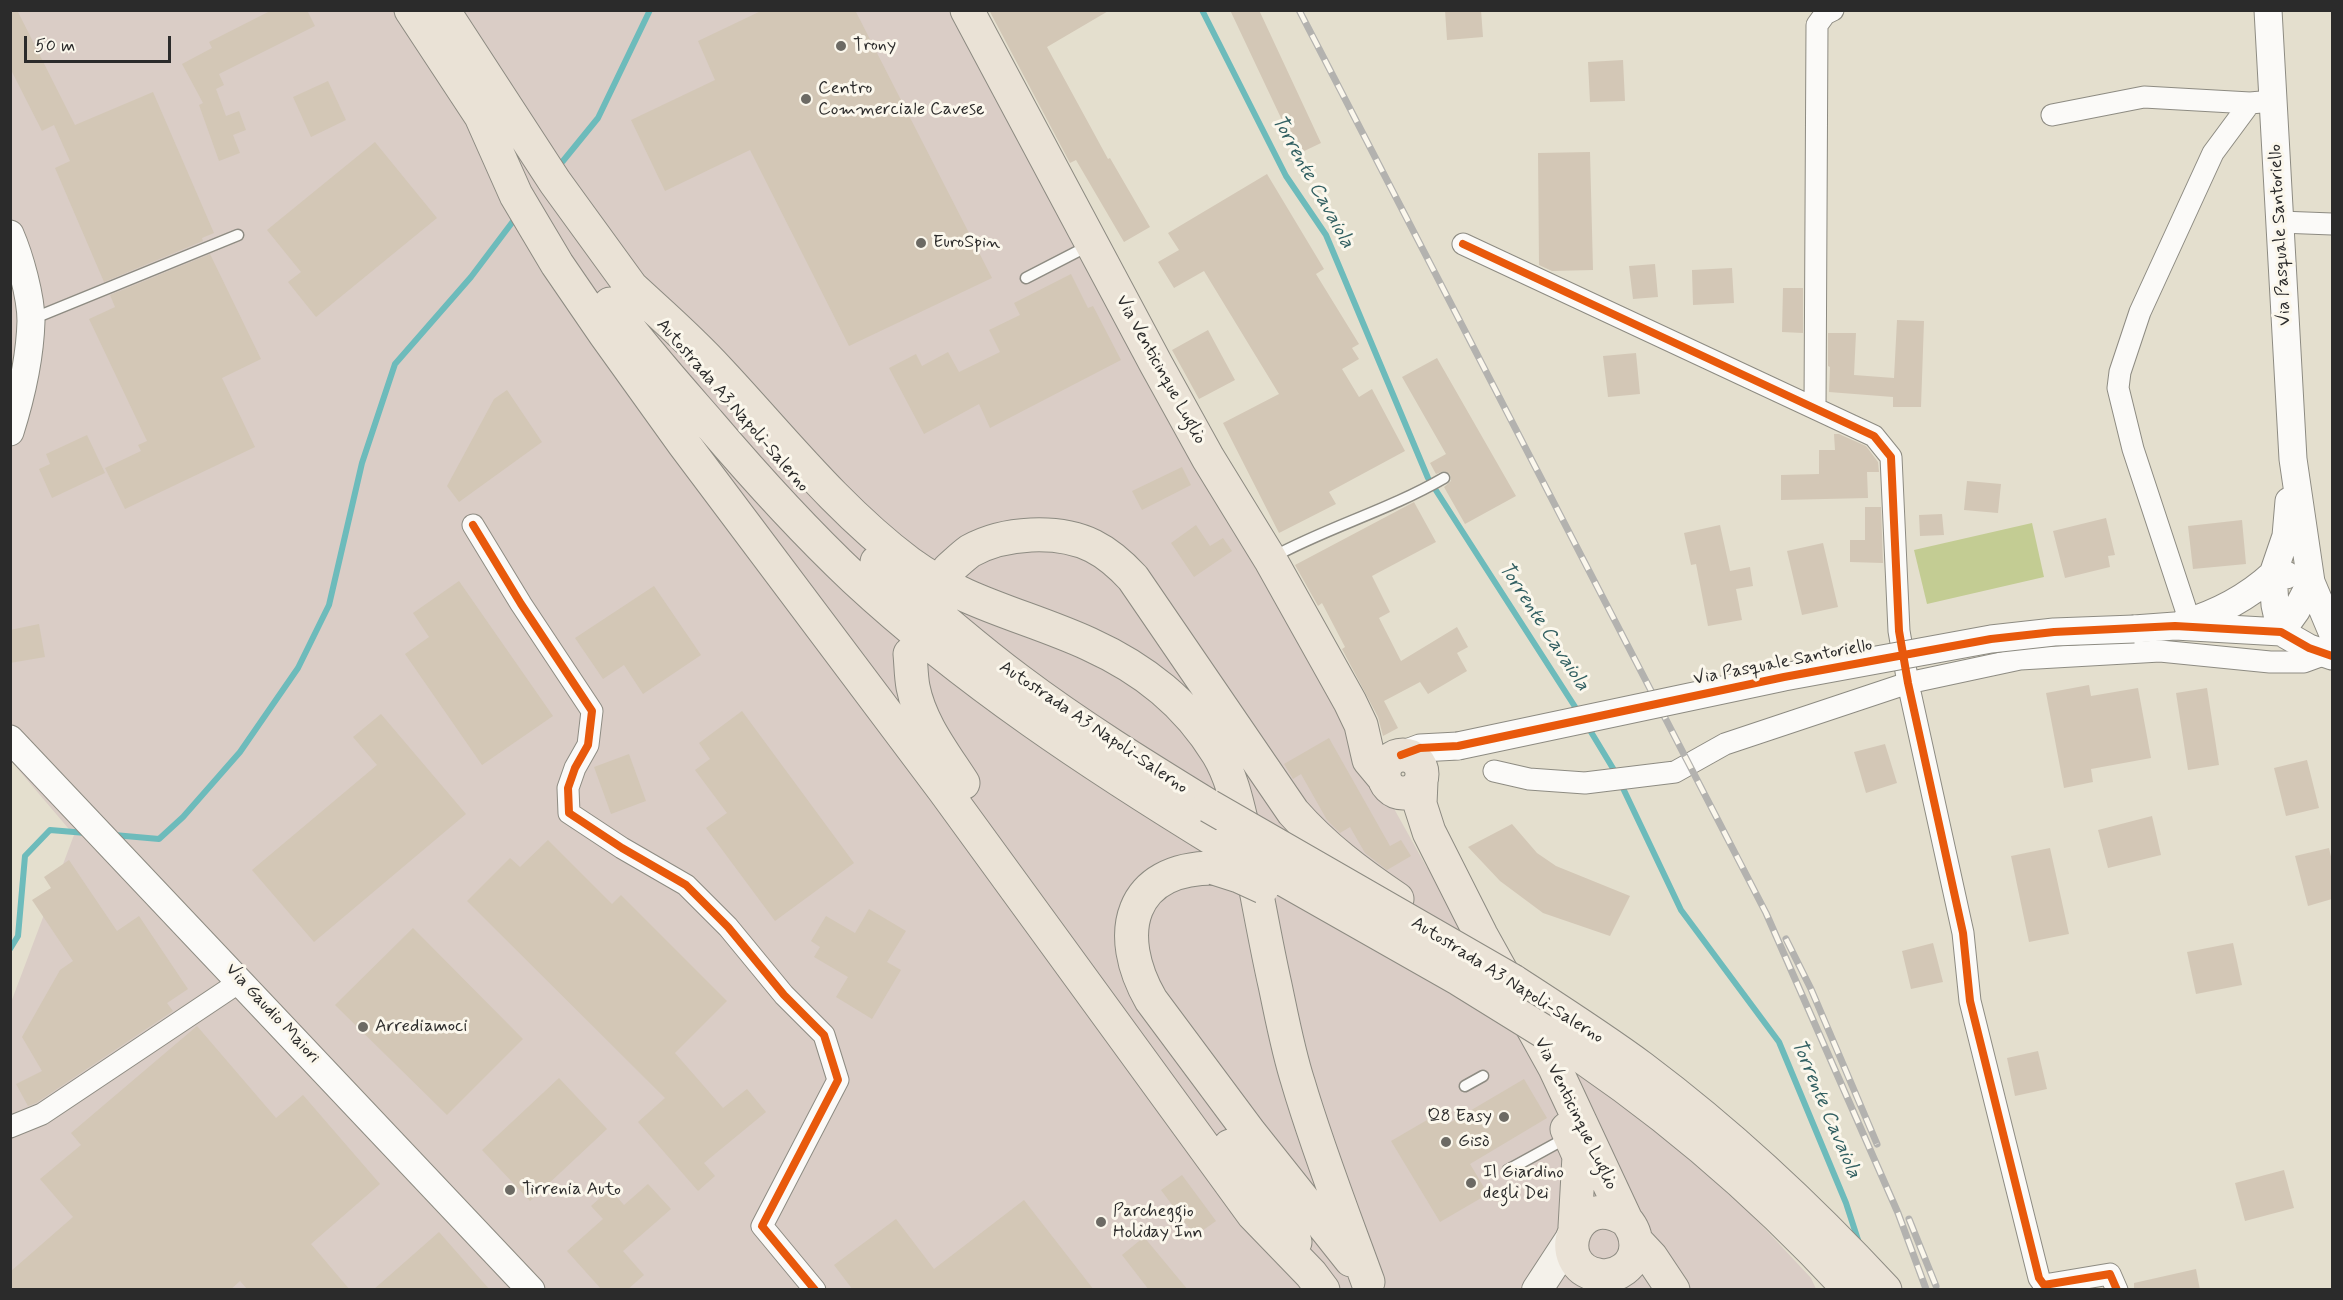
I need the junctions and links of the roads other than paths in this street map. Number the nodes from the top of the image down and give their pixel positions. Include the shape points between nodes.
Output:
1 (411, 10) edge
2 (443, 10) edge
3 (967, 10) edge
4 (1833, 10) edge
5 (2268, 10) edge
6 (2262, 102) junction
7 (480, 114) junction
8 (2052, 115) dead end
9 (2280, 222) junction
10 (2332, 224) edge
11 (10, 234) edge
12 (238, 235) dead end
13 (1092, 244) junction
14 (1463, 244) dead end
15 (1026, 278) dead end
16 (627, 283) junction
17 (31, 319) junction
18 (1815, 408) junction
19 (10, 432) edge
20 (2293, 459) junction
21 (1443, 478) dead end
22 (474, 525) dead end
23 (1270, 559) junction
24 (948, 569) dead end
25 (2273, 574) junction
26 (2311, 582) junction
27 (2183, 624) junction
28 (2281, 632) junction
29 (2330, 643) edge
30 (910, 654) dead end
31 (2270, 662) junction
32 (1908, 683) junction
33 (10, 740) edge
34 (1494, 771) dead end
35 (1403, 772) junction
36 (1218, 857) junction
37 (1472, 957) junction
38 (241, 981) junction
39 (1483, 1076) dead end
40 (1465, 1086) dead end
41 (10, 1127) edge
42 (1569, 1149) junction
43 (1508, 1170) dead end
44 (1631, 1231) junction
45 (1573, 1233) junction
46 (1826, 1245) junction
47 (1317, 1282) edge
48 (1593, 1283) edge
49 (1371, 1286) edge
50 (531, 1290) edge
51 (815, 1290) edge
52 (1537, 1290) edge
53 (1654, 1290) edge
54 (1673, 1290) edge
55 (1850, 1290) edge
56 (1886, 1290) edge
57 (2117, 1290) edge

1 - 7 main road, Autostrada A3 Napoli-Salerno
2 - 16 main road, Autostrada A3 Napoli-Salerno via 555,182
3 - 13 main road, Via Venticinque Luglio
4 - 18 street via 1817,25
5 - 6 street, Via Pasquale Santoriello
6 - 8 street via 2144,97
6 - 9 street, Via Pasquale Santoriello
6 - 27 street via 2212,153 2140,312 2120,372 2118,388 2133,449
7 - 36 main road, Autostrada A3 Napoli-Salerno via 621,319 736,455 822,547 1005,702
7 - 47 main road via 516,195 557,264 632,371 1253,1214
9 - 10 street
9 - 20 street, Via Pasquale Santoriello
11 - 17 street via 23,271
12 - 17 lane
13 - 15 lane
13 - 23 main road, Via Venticinque Luglio via 1208,458
14 - 18 street
16 - 37 main road, Autostrada A3 Napoli-Salerno, bridge via 790,476 832,520 970,643 1137,762
16 - 49 main road via 715,366 841,504 909,562 948,589 1090,645 1131,666 1164,689 1204,733 1235,792 1297,1081
17 - 19 street via 26,371
18 - 32 street via 1874,436 1891,457 1898,621
20 - 25 street via 2286,536
20 - 26 street
21 - 23 lane via 1414,496
22 - 51 street via 592,711 588,745 568,788 569,813 686,885 824,1035 838,1080 762,1226
23 - 35 main road, Via Venticinque Luglio via 1361,725
24 - 37 main road, bridge via 970,552 1025,535 1071,540 1100,550 1120,564 1293,812 1316,838
25 - 26 street
25 - 27 street via 2226,607
25 - 28 street
26 - 28 street
26 - 29 street
27 - 28 street
27 - 35 street, Via Pasquale Santoriello, bridge via 1990,639 1784,677 1458,746 1420,748
28 - 29 street
28 - 31 street
29 - 31 street via 2304,662
30 - 47 main road via 913,686 927,727 978,805 1273,1200
31 - 32 street via 2160,651 2098,654 2020,659
32 - 34 street via 1725,744 1675,772 1585,783 1529,779
32 - 57 street via 1963,933 1970,1001 2039,1278 2044,1285 2110,1274
33 - 38 street, Via Gaudio Maiori
35 - 42 main road, Via Venticinque Luglio via 1465,934 1540,1070
35 - 44 main road, Via Venticinque Luglio via 1481,935 1556,1068
36 - 46 main road, Autostrada A3 Napoli-Salerno, bridge via 1239,876 1378,952 1510,1010 1603,1073 1762,1200
36 - 49 main road via 1161,880 1148,890 1137,908 1130,938 1138,978 1250,1133
37 - 46 main road, Autostrada A3 Napoli-Salerno, bridge via 1583,1026 1735,1142
38 - 41 street via 42,1114
38 - 50 street, Via Gaudio Maiori
39 - 40 lane
42 - 43 lane
42 - 45 main road, Via Venticinque Luglio
44 - 45 main road, Via Venticinque Luglio via 1616,1214 1598,1212 1587,1216
44 - 48 main road via 1632,1260 1625,1269
44 - 54 main road, Via Venticinque Luglio
45 - 48 main road, Via Venticinque Luglio via 1575,1260
45 - 52 main road
46 - 55 main road, Autostrada A3 Napoli-Salerno
46 - 56 main road, Autostrada A3 Napoli-Salerno
48 - 53 main road, Via Venticinque Luglio via 1632,1276

